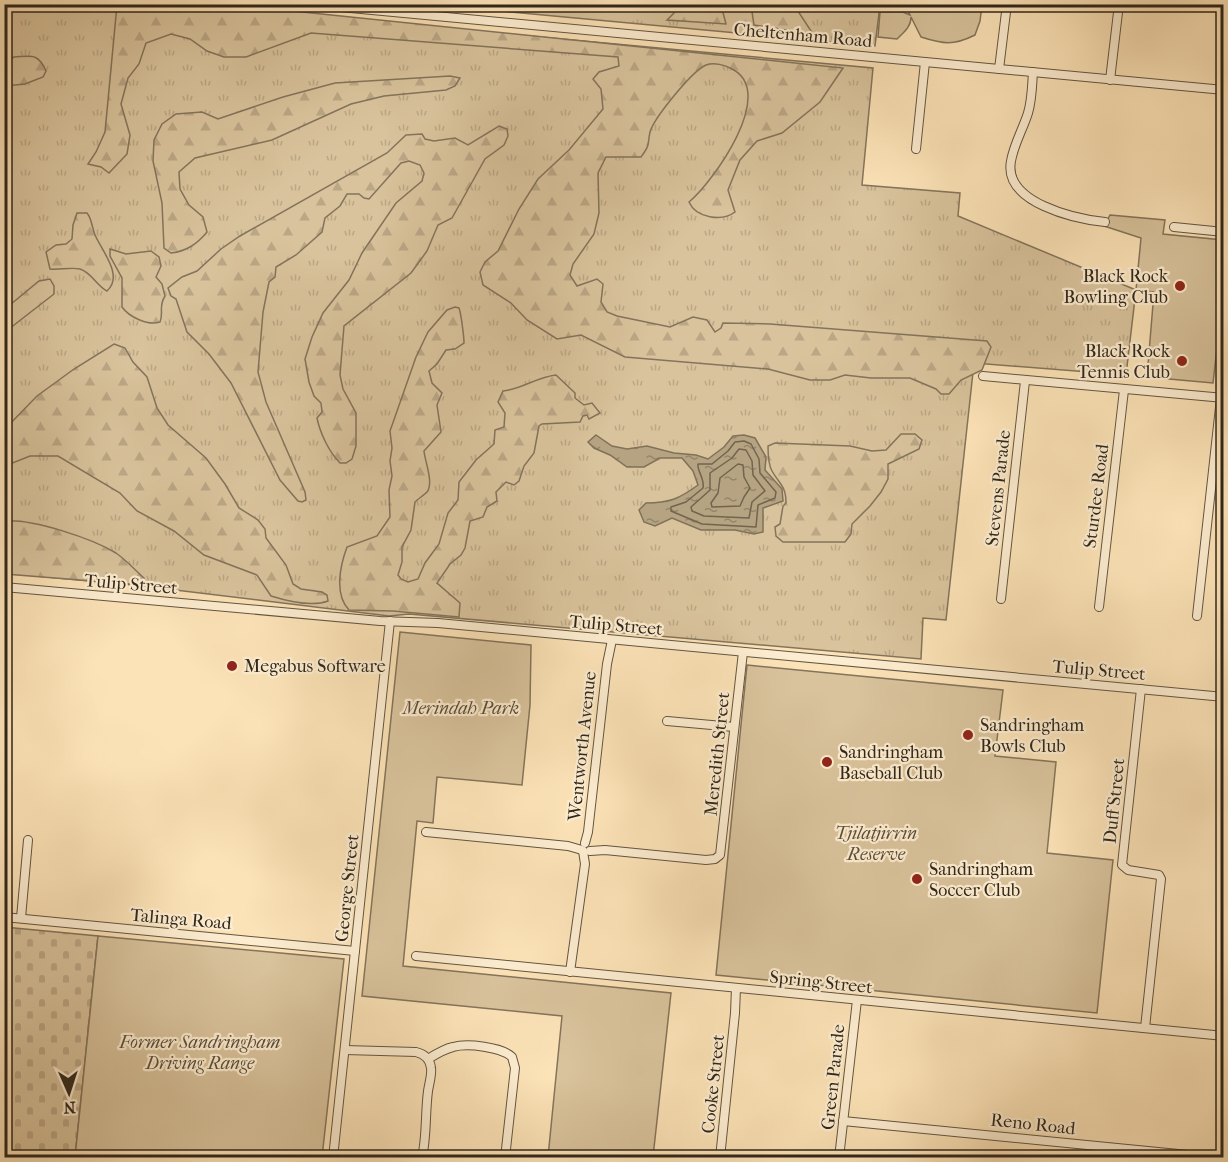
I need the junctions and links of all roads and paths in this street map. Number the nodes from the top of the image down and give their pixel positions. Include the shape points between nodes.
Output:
1 (309, 4) edge
2 (1007, 4) edge
3 (1119, 4) edge
4 (925, 62) junction
5 (999, 69) junction
6 (1033, 72) junction
7 (1110, 80) junction
8 (1224, 84) edge
9 (1223, 90) edge
10 (916, 149) dead end
11 (1105, 222) dead end
12 (1174, 227) dead end
13 (1224, 232) edge
14 (982, 376) dead end
15 (1025, 381) junction
16 (1124, 390) junction
17 (1222, 398) edge
18 (4, 587) edge
19 (1001, 599) dead end
20 (1099, 607) dead end
21 (1197, 616) dead end
22 (390, 621) junction
23 (609, 639) junction
24 (743, 652) junction
25 (1141, 689) junction
26 (1224, 697) edge
27 (667, 721) dead end
28 (734, 727) junction
29 (426, 832) dead end
30 (28, 840) dead end
31 (586, 848) junction
32 (4, 917) edge
33 (21, 918) junction
34 (355, 951) junction
35 (416, 956) dead end
36 (573, 972) junction
37 (738, 989) junction
38 (857, 1000) junction
39 (1145, 1028) junction
40 (1224, 1036) edge
41 (345, 1050) junction
42 (428, 1059) junction
43 (843, 1121) junction
44 (333, 1158) edge
45 (422, 1158) edge
46 (505, 1158) edge
47 (720, 1158) edge
48 (839, 1158) edge
49 (1220, 1158) edge

1 - 4 street, Cheltenham Road
2 - 5 street
3 - 7 street
4 - 5 street, Cheltenham Road
4 - 10 street
5 - 6 street, Cheltenham Road
6 - 7 street, Cheltenham Road
6 - 11 street via 1028,114 1010,163 1014,182 1030,199 1075,218
7 - 9 street, Cheltenham Road
8 - 9 street
12 - 13 street
14 - 15 street
15 - 16 street
15 - 19 street, Stevens Parade
16 - 17 street
16 - 20 street, Sturdee Road
17 - 21 street
18 - 22 street, Tulip Street
22 - 23 street, Tulip Street
22 - 34 street, George Street
23 - 24 street, Tulip Street
23 - 31 street, Wentworth Avenue
24 - 25 street, Tulip Street
24 - 28 street, Meredith Street
25 - 26 street, Tulip Street
25 - 39 street, Duff Street via 1122,865 1128,870 1155,873 1161,879
27 - 28 street
28 - 31 street, Meredith Street via 718,858
29 - 31 street
30 - 33 street
31 - 36 street, Wentworth Avenue
32 - 33 street, Talinga Road
33 - 34 street, Talinga Road
34 - 41 street, George Street
35 - 36 street, Spring Street
36 - 37 street, Spring Street
37 - 38 street, Spring Street
37 - 47 street, Cooke Street
38 - 39 street, Spring Street
38 - 43 street, Green Parade
39 - 40 street, Spring Street
41 - 42 street via 416,1052
41 - 44 street, George Street
42 - 45 street via 431,1072
42 - 46 street via 460,1046 499,1049 512,1057 515,1068
43 - 48 street, Green Parade
43 - 49 street, Reno Road

